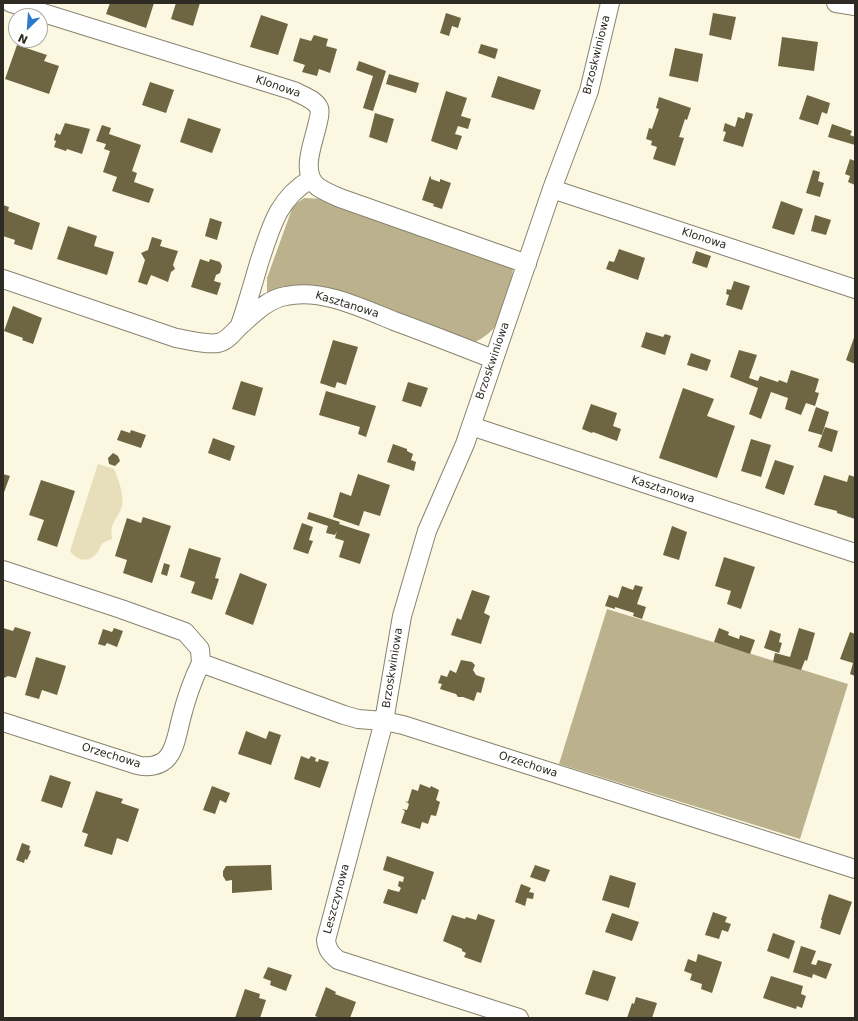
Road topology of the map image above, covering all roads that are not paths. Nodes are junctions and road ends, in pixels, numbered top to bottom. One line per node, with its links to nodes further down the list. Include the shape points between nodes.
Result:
1 (11, 3): 5 (street, Klonowa, via 294,91 312,100 319,108 319,117 309,163)
2 (610, 3): 6 (street, Brzoskwiniowa, via 589,91)
3 (836, 3): 4 (street)
4 (855, 6)
5 (311, 179): 7 (street, via 318,186 340,198); 10 (street, via 299,186 272,222)
6 (552, 189): 7 (street, Brzoskwiniowa); 9 (street, Klonowa)
7 (527, 264): 11 (street, Brzoskwiniowa)
8 (3, 279): 10 (street, Kasztanowa, via 176,338 218,343 227,340)
9 (855, 289)
10 (240, 325): 11 (street, Kasztanowa, via 272,300 298,294 317,295 356,306)
11 (493, 359): 12 (street, Brzoskwiniowa)
12 (471, 426): 13 (street, Kasztanowa); 16 (street, Brzoskwiniowa, via 427,531 402,616)
13 (855, 553)
14 (3, 570): 15 (street, via 185,632 200,649)
15 (201, 663): 16 (street, Orzechowa, via 344,715); 17 (street, Orzechowa, via 190,688 168,758 151,767 137,765)
16 (384, 721): 18 (street, Orzechowa); 19 (street, Leszczynowa, via 326,947 338,960)
17 (3, 722)
18 (855, 869)
19 (519, 1018)

